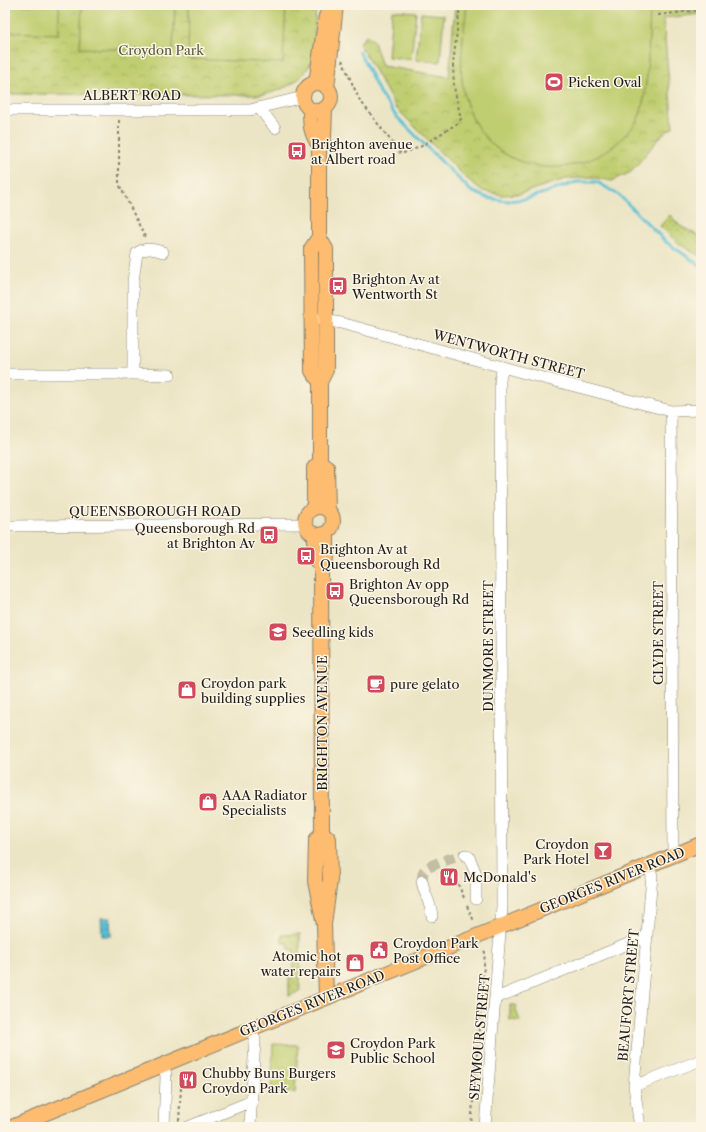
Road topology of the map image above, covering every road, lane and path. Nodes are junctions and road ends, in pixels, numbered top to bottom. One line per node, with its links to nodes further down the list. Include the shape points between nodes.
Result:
1 (327, 5): 7 (main road)
2 (336, 5): 7 (main road)
3 (460, 5): 6 (path, via 453,65 454,87 461,119 458,124 420,147 401,154 358,99)
4 (701, 10): 5 (path)
5 (658, 14)
6 (341, 57)
7 (321, 86): 8 (main road, via 305,89); 9 (main road, via 330,101)
8 (306, 103): 9 (main road, via 318,110); 11 (street, ALBERT ROAD); 14 (main road, via 312,136)
9 (325, 108): 14 (main road, via 324,137)
10 (119, 109): 11 (street, ALBERT ROAD); 12 (street, ALBERT ROAD); 16 (path, via 119,184)
11 (260, 109): 13 (street)
12 (5, 110)
13 (275, 128)
14 (319, 145): 15 (main road)
15 (319, 238): 18 (main road, via 311,249); 19 (main road, via 326,249)
16 (150, 249): 17 (street); 22 (street, via 137,253 134,265)
17 (163, 252)
18 (312, 318): 19 (street, WENTWORTH STREET); 24 (main road, via 312,370)
19 (326, 319): 20 (street, WENTWORTH STREET); 24 (main road, via 326,370)
20 (503, 367): 25 (street, WENTWORTH STREET); 39 (street, DUNMORE STREET, via 500,380 503,830)
21 (5, 374): 22 (street)
22 (133, 374): 23 (street)
23 (170, 375)
24 (320, 382): 27 (main road)
25 (671, 410): 26 (street, WENTWORTH STREET); 34 (street, CLYDE STREET)
26 (701, 410)
27 (320, 462): 28 (main road, via 314,468); 29 (main road, via 327,467)
28 (314, 508): 29 (main road); 31 (main road, via 306,516)
29 (328, 510): 31 (main road, BRIGHTON AVENUE, via 333,522)
30 (5, 526): 31 (street, QUEENSBOROUGH ROAD)
31 (315, 530): 42 (main road, BRIGHTON AVENUE, via 327,558 321,567 322,832 316,840 315,881 324,924)
32 (701, 844): 34 (main road, GEORGES RIVER ROAD)
33 (465, 855): 37 (street, via 469,857 476,874)
34 (673, 855): 35 (main road, GEORGES RIVER ROAD)
35 (649, 865): 39 (main road, GEORGES RIVER ROAD); 40 (street, BEAUFORT STREET, via 652,876)
36 (422, 881): 38 (street)
37 (476, 900)
38 (432, 916)
39 (500, 925): 42 (main road, GEORGES RIVER ROAD); 43 (street, SEYMOUR STREET)
40 (647, 936): 43 (street); 48 (street, BEAUFORT STREET)
41 (479, 947): 55 (path, via 485,952)
42 (326, 997): 44 (main road, GEORGES RIVER ROAD)
43 (496, 998): 56 (street, SEYMOUR STREET)
44 (251, 1028): 46 (main road, GEORGES RIVER ROAD); 49 (street, via 255,1040)
45 (701, 1060): 48 (street)
46 (164, 1064): 50 (main road, GEORGES RIVER ROAD); 51 (street)
47 (182, 1071): 52 (path)
48 (634, 1086): 57 (street, BEAUFORT STREET)
49 (252, 1101): 53 (street); 54 (street)
50 (12, 1127)
51 (164, 1127)
52 (179, 1127)
53 (188, 1127)
54 (250, 1127)
55 (471, 1127)
56 (485, 1127)
57 (640, 1127)

